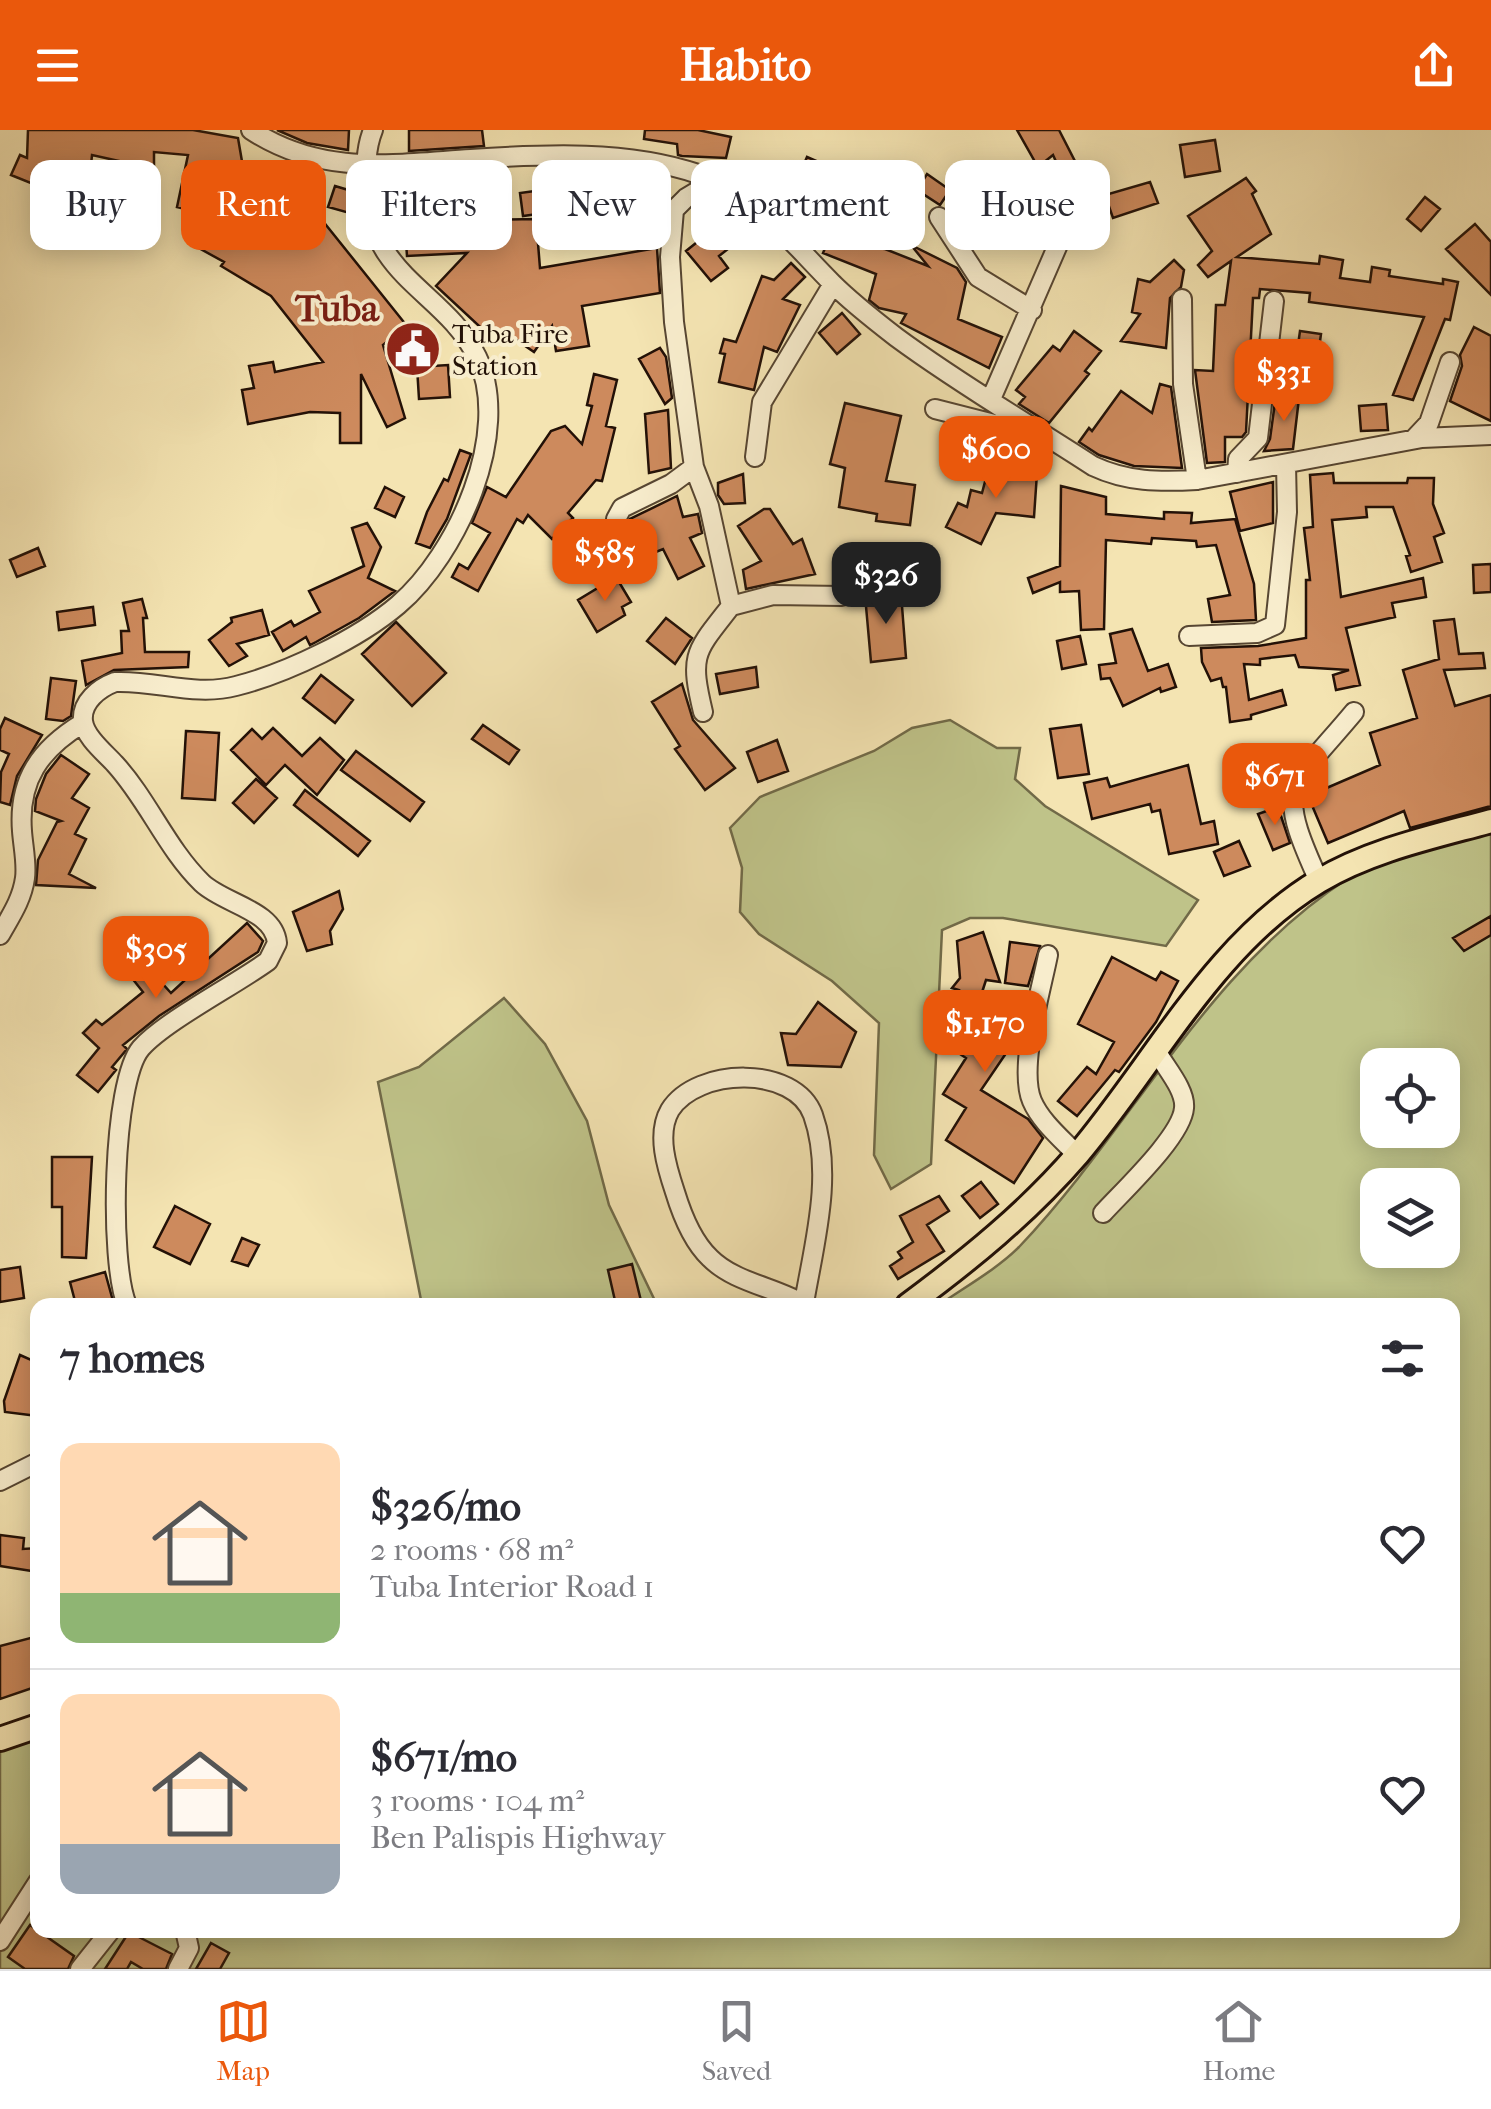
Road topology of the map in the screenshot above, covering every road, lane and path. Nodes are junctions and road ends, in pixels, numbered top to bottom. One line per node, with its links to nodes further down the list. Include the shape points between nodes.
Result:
1 (251, 130): 5 (street, via 292,152)
2 (373, 130): 3 (street)
3 (367, 160)
4 (463, 160): 6 (street, via 598,158)
5 (346, 161)
6 (691, 172)
7 (691, 198): 24 (street, via 674,210 669,232)
8 (939, 217): 15 (street, via 978,277)
9 (387, 250): 33 (street, via 464,338 484,376 485,451 432,570 369,626 286,669 205,690 115,682 93,695)
10 (801, 250): 12 (street)
11 (1057, 250): 15 (street)
12 (833, 284): 17 (street, via 898,338); 22 (street, via 762,402)
13 (1182, 300): 26 (street)
14 (1274, 301): 25 (street, via 1258,438 1238,460)
15 (1032, 310): 17 (street)
16 (1450, 362): 21 (street, via 1429,422)
17 (991, 400): 20 (street)
18 (934, 409): 20 (street)
19 (1491, 436): 21 (street)
20 (1052, 439): 26 (street, via 1114,476)
21 (1414, 439): 23 (street)
22 (755, 457)
23 (1286, 464): 25 (street); 30 (street, via 1275,625 1257,633)
24 (694, 467): 27 (street, via 622,508 616,520); 29 (street)
25 (1237, 474): 26 (street)
26 (1197, 480)
27 (620, 550)
28 (842, 596): 29 (street, via 773,595)
29 (731, 606): 31 (street, via 696,654)
30 (1189, 636)
31 (703, 712)
32 (1354, 712): 35 (street, via 1292,790 1292,816)
33 (83, 723): 36 (street, via 51,745 25,782 26,873); 41 (street, via 198,879 263,919 276,936 268,961 158,1034 129,1070 115,1222)
34 (1491, 821): 35 (main road, via 1388,851)
35 (1319, 882): 38 (main road, via 1255,932)
36 (0, 936)
37 (1048, 955): 39 (street, via 1031,1048 1030,1098)
38 (1156, 1052): 39 (main road); 40 (street, via 1184,1108 1176,1130)
39 (1077, 1155): 44 (main road, via 1008,1226)
40 (1103, 1213)
41 (126, 1298)
42 (790, 1298): 43 (street, via 721,1268 681,1212 664,1128 671,1110 707,1084 770,1081 788,1086 812,1110 822,1180)
43 (805, 1298)
44 (917, 1298)
45 (30, 1466): 46 (street)
46 (0, 1481)
47 (30, 1729): 48 (main road)
48 (0, 1738)
49 (30, 1894): 52 (street)
50 (104, 1938): 53 (street)
51 (187, 1938): 54 (street)
52 (0, 1941)
53 (80, 1969)
54 (178, 1969)

